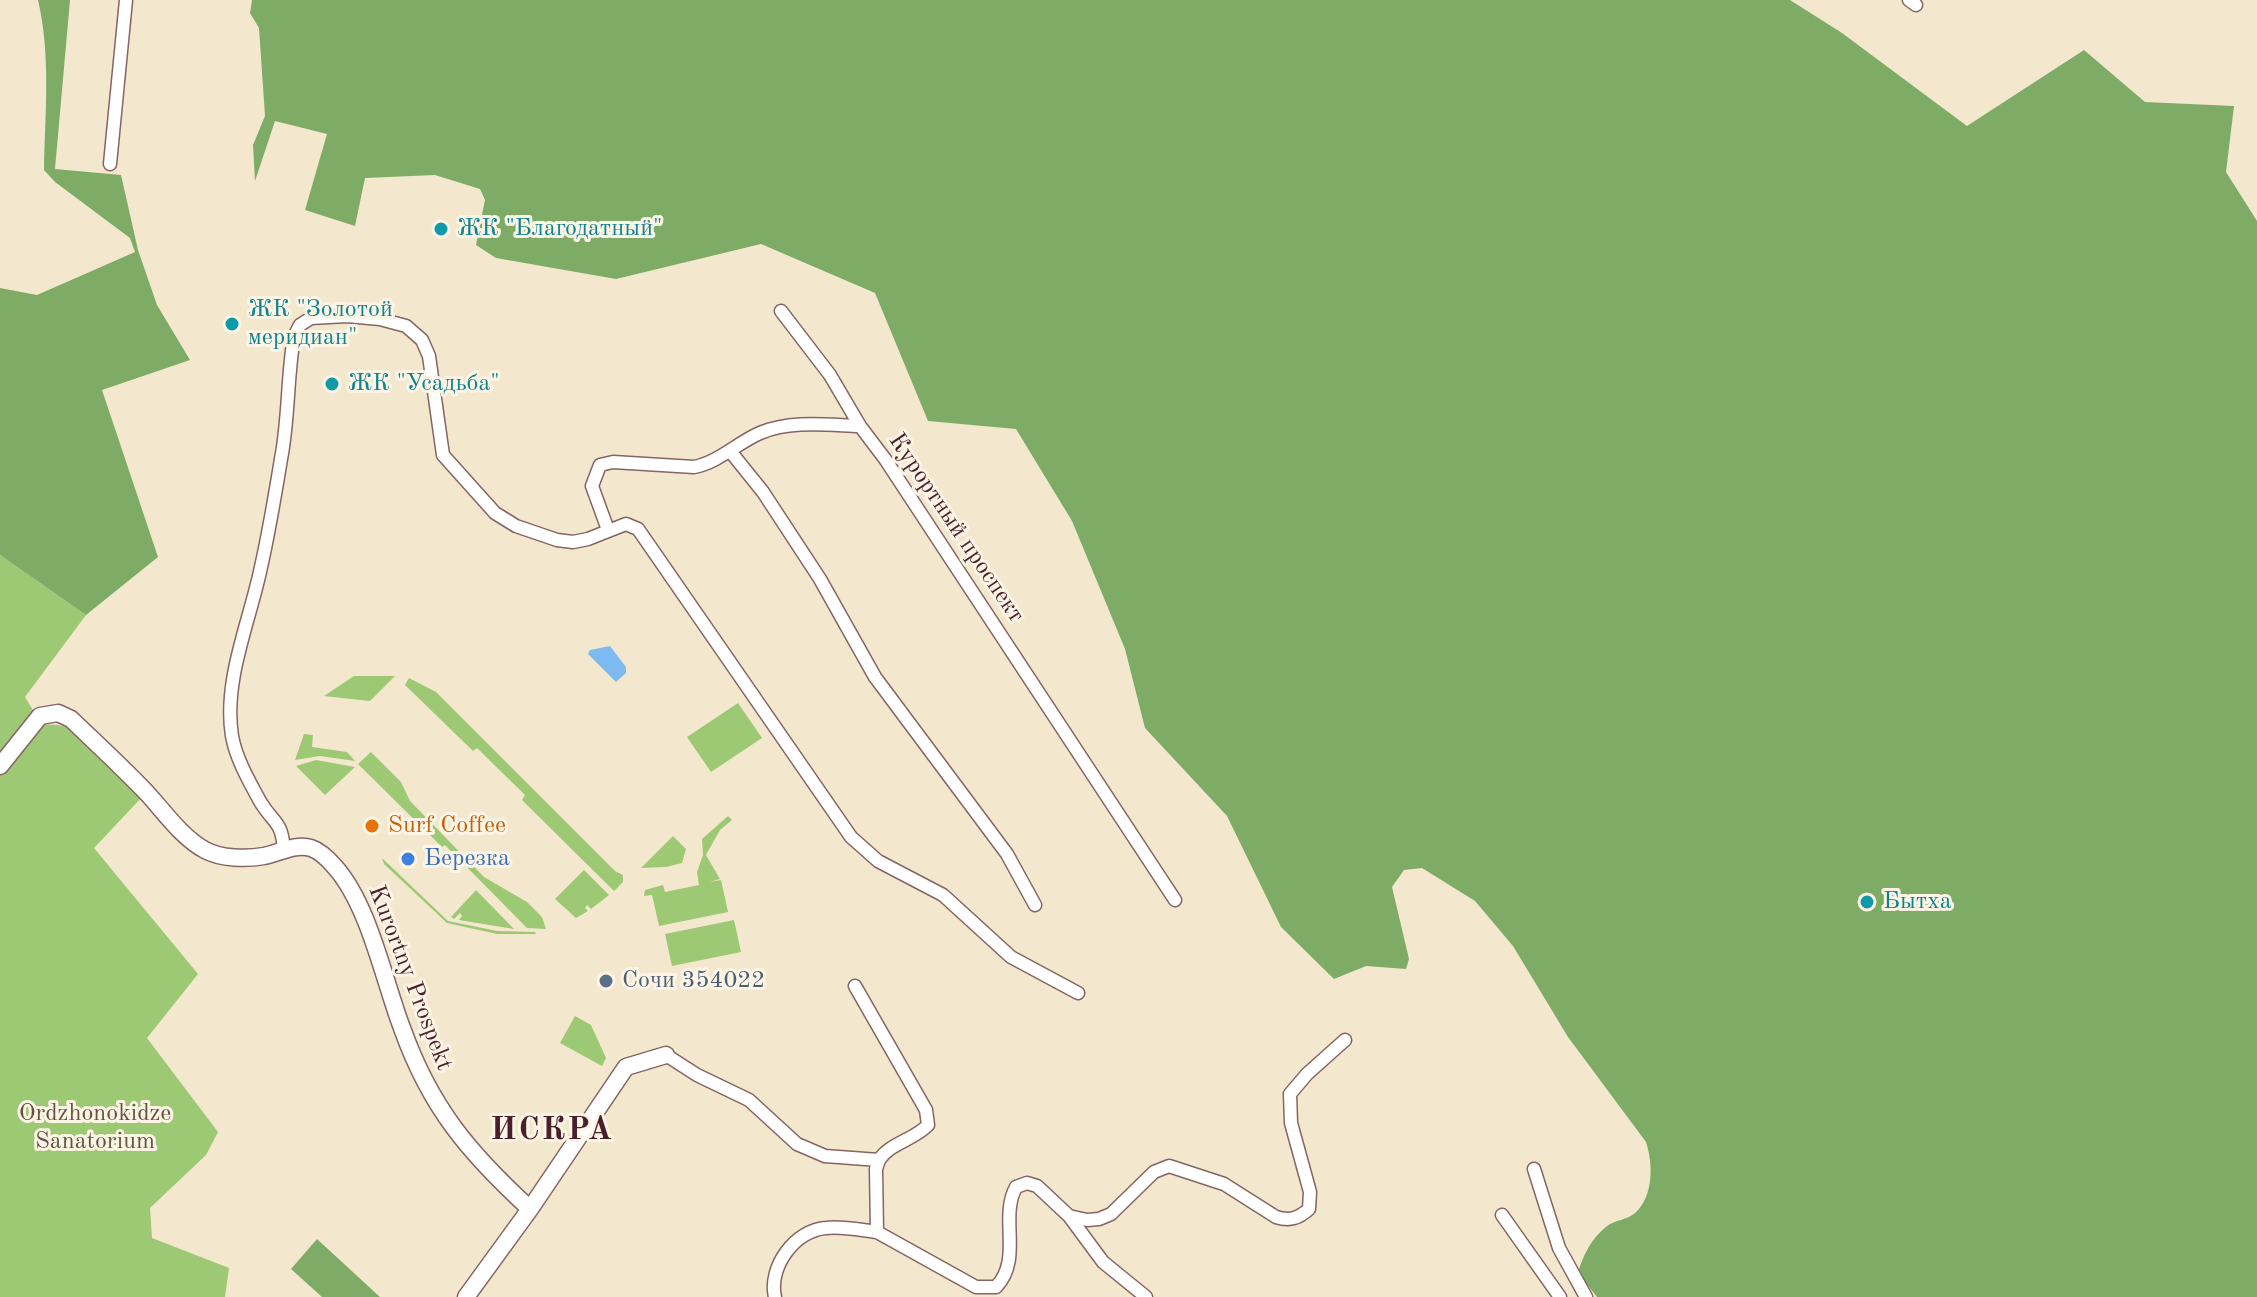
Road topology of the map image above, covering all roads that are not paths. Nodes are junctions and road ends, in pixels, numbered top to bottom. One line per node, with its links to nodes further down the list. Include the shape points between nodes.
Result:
1 (126, 0): 2 (street)
2 (110, 164)
3 (781, 311): 4 (street, via 830,375)
4 (860, 426): 5 (street, Курортный проспект, via 786,426); 9 (street, Курортный проспект)
5 (730, 451): 6 (street, Курортный проспект, via 694,467 600,465 592,486); 10 (street, via 820,579 875,677 1007,854)
6 (608, 530): 8 (street, via 588,539 557,540 495,513 443,455 429,356 422,340 406,326 347,316 311,318 300,325 291,350 287,425 261,569 230,705 232,737 244,771 277,820); 12 (street, via 626,524 643,535 851,837 887,867 943,895 1011,957)
7 (0, 766): 8 (street, Kurortny Prospekt, via 40,716 58,713 71,719 204,850 226,857)
8 (284, 851): 17 (street, Kurortny Prospekt, via 310,848 336,867 353,893 402,1031 434,1102 490,1173)
9 (1175, 900)
10 (1035, 905)
11 (855, 986): 15 (street, via 928,1119 924,1130)
12 (1078, 993)
13 (1345, 1040): 19 (street, via 1290,1094 1291,1123 1310,1192 1309,1209 1301,1217 1276,1217 1224,1184 1169,1166 1154,1172 1111,1214 1087,1220)
14 (666, 1055): 15 (street, via 749,1100 797,1144 825,1156); 17 (street, via 626,1067)
15 (879, 1160): 20 (street)
16 (1534, 1169): 25 (street, via 1559,1248)
17 (530, 1209): 21 (street)
18 (1502, 1215): 24 (street)
19 (1069, 1216): 20 (street, via 1037,1186 1016,1187 1010,1198 1007,1272 996,1287 976,1287); 23 (street, via 1103,1262)
20 (877, 1232): 22 (street, via 815,1229 779,1262)
21 (466, 1297)
22 (775, 1297)
23 (1146, 1297)
24 (1560, 1297)
25 (1586, 1297)

